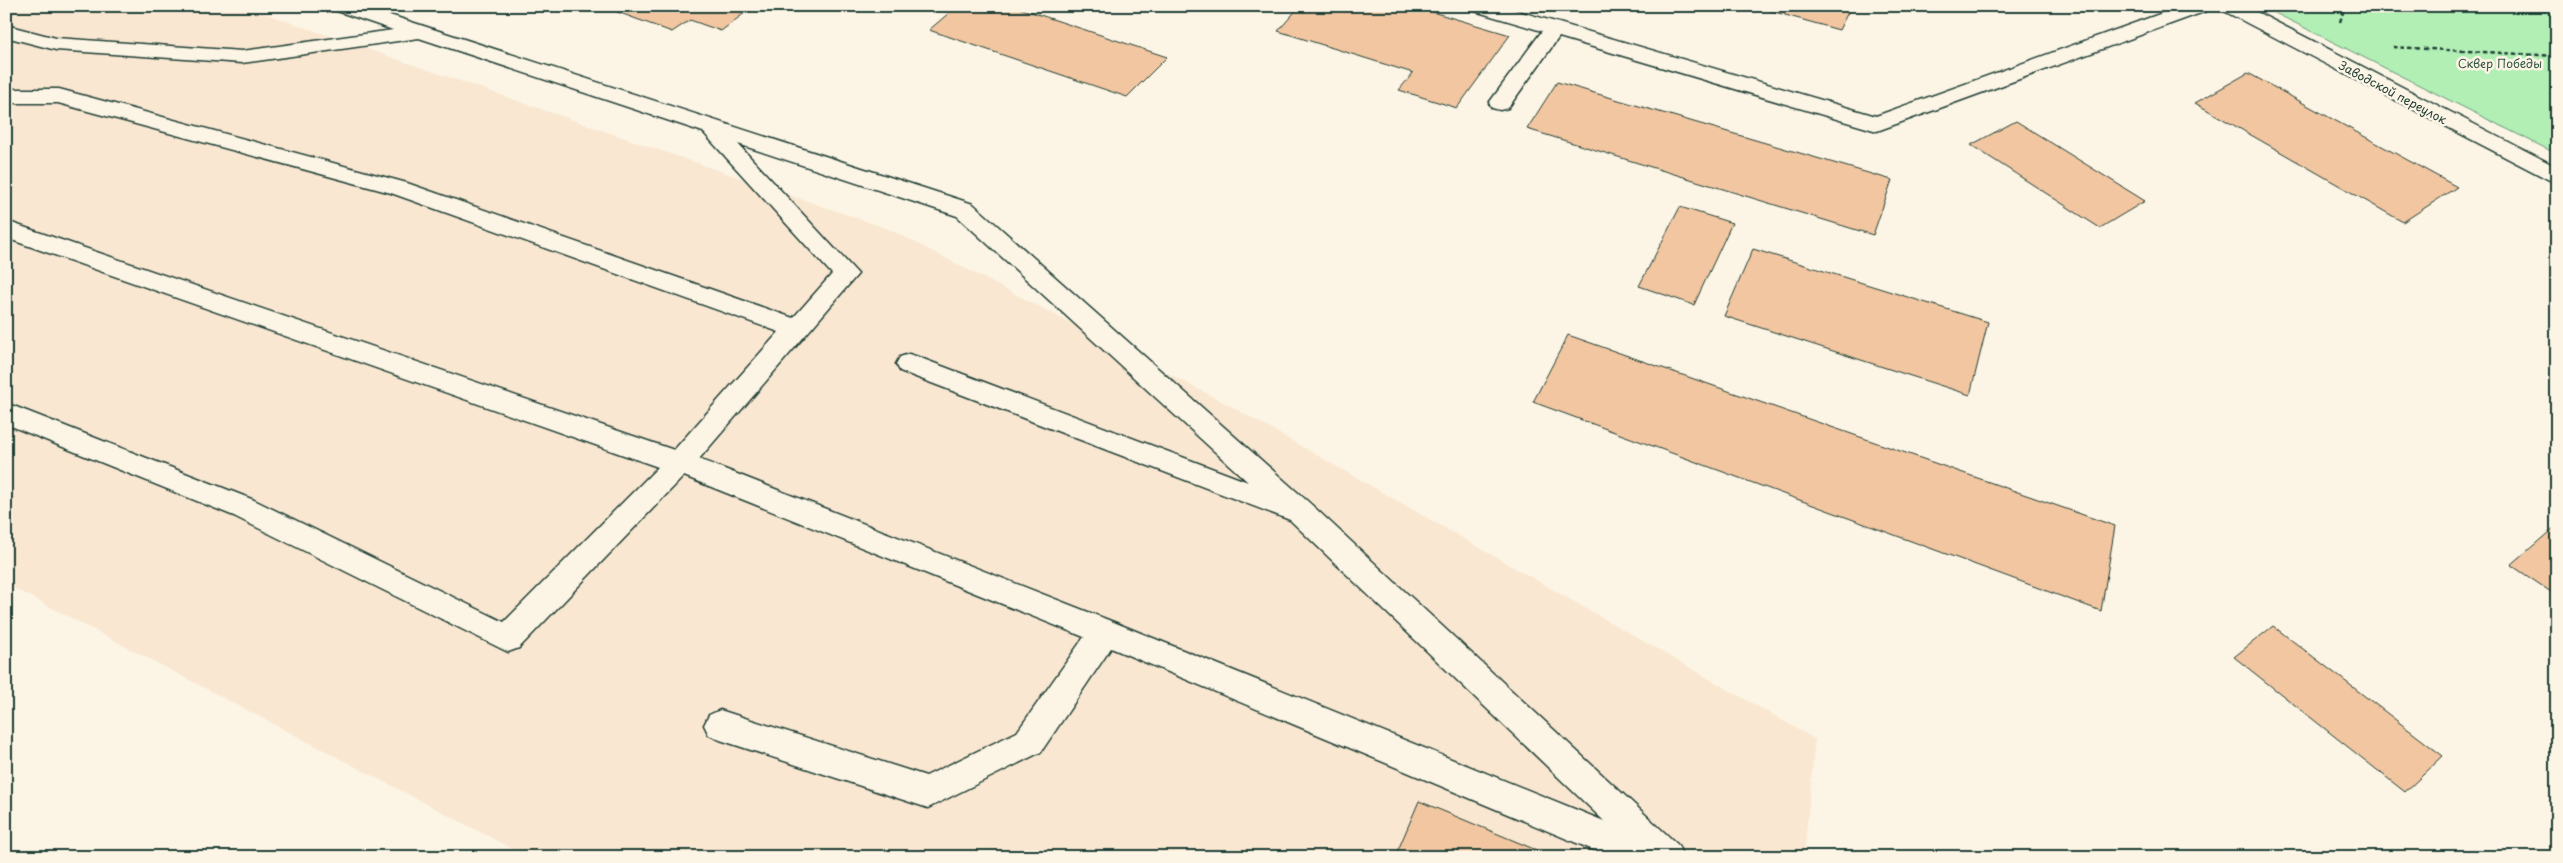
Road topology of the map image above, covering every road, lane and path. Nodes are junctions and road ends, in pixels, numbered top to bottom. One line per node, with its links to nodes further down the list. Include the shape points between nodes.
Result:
1 (341, 6): 11 (street)
2 (1478, 6): 9 (street)
3 (2202, 6): 9 (street, via 1877,124)
4 (2229, 6): 17 (street, Заводской переулок)
5 (2345, 6): 8 (path)
6 (2535, 6): 7 (path)
7 (2557, 18)
8 (2340, 25)
9 (1554, 29): 15 (street)
10 (6, 32): 11 (street, via 56,44 242,57)
11 (422, 32): 16 (street)
12 (2392, 47): 13 (path)
13 (2557, 56)
14 (6, 96): 19 (street, via 59,96 399,188)
15 (1500, 103)
16 (711, 127): 19 (street, via 846,274); 23 (street, via 965,210)
17 (2557, 177)
18 (6, 229): 22 (street)
19 (797, 330): 22 (street)
20 (910, 364): 23 (street)
21 (6, 413): 22 (street, via 244,508 508,639)
22 (679, 463): 24 (street)
23 (1304, 515): 27 (street)
24 (1106, 632): 25 (street, via 1028,742 928,792); 26 (street)
25 (720, 725)
26 (1651, 857)
27 (1666, 857)

